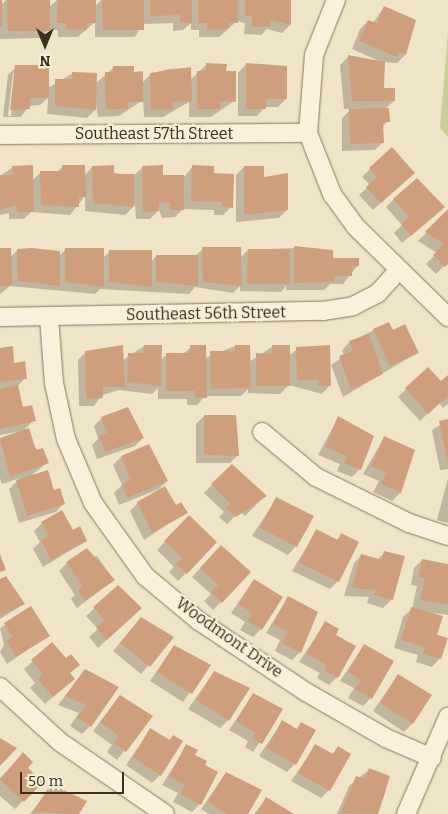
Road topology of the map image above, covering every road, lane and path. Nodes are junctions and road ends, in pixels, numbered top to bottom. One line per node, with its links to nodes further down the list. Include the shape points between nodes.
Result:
1 (336, 0): 2 (street, via 314,55)
2 (308, 133): 3 (street, Southeast 57th Street); 4 (street, via 332,194 356,228)
3 (0, 135)
4 (398, 271): 6 (street, Southeast 56th Street, via 378,293 353,306 324,311); 7 (street)
5 (0, 317): 6 (street, Southeast 56th Street)
6 (49, 317): 12 (street, Woodmont Drive, via 54,383 66,439 93,503 145,576 199,621 306,692 386,738)
7 (448, 317)
8 (262, 432): 9 (street, via 316,477 409,523)
9 (448, 536)
10 (0, 687): 13 (street, via 60,742)
11 (448, 716): 12 (street)
12 (432, 758): 14 (street)
13 (165, 814)
14 (406, 814)

